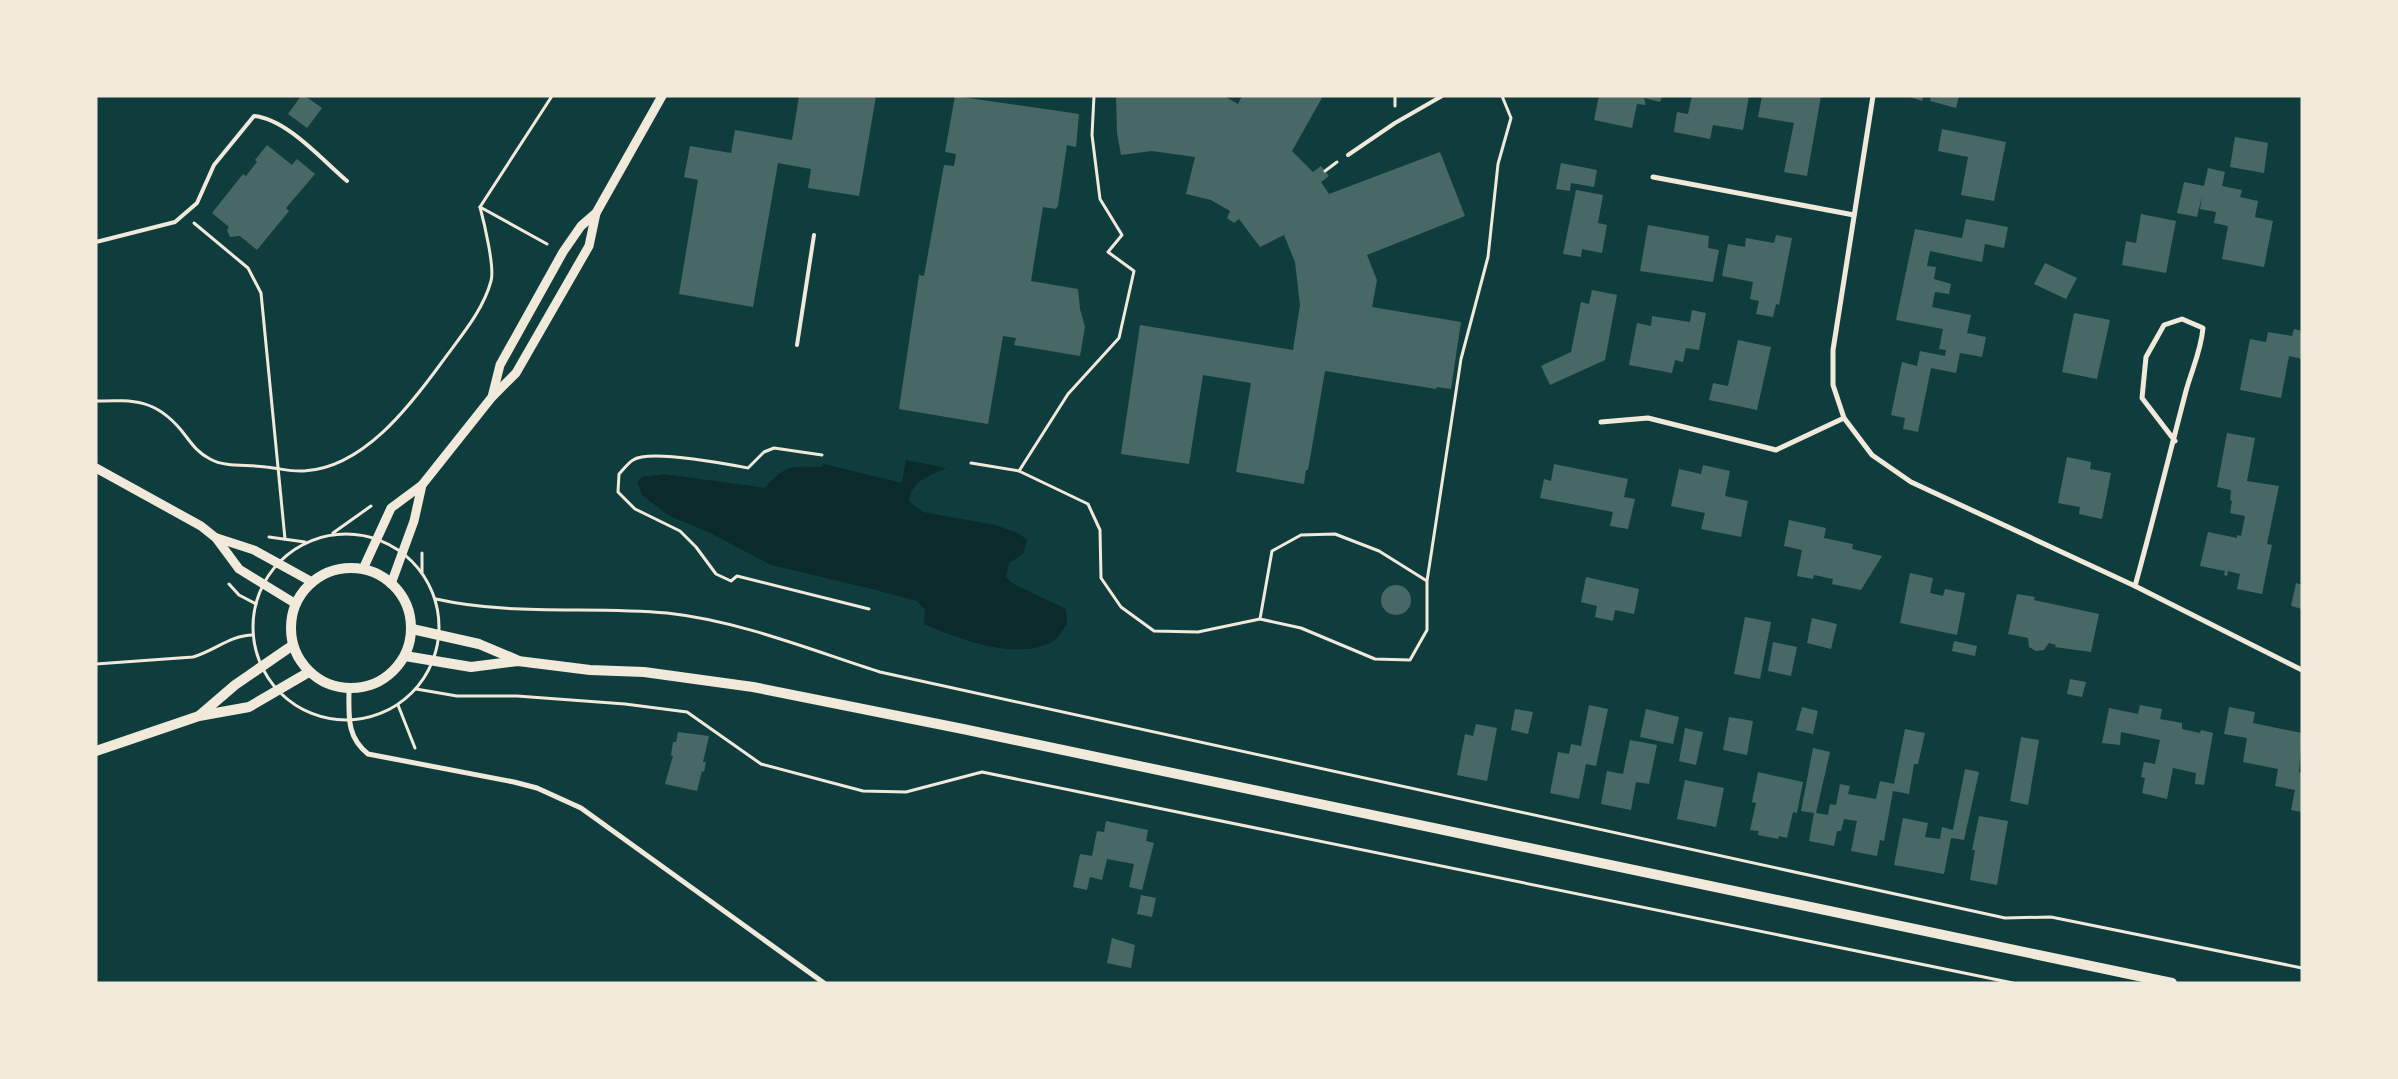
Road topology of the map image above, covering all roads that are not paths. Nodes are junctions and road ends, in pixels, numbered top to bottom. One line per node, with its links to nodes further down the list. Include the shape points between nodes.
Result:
1 (662, 96): 7 (street)
2 (1442, 96): 4 (lane)
3 (1873, 96): 8 (street)
4 (1348, 155)
5 (1653, 177): 8 (street)
6 (347, 181): 10 (lane, via 282,125 267,117 254,116 214,164 197,203 176,222)
7 (596, 212): 12 (street, via 581,226 563,252 500,365); 12 (street, via 589,246 516,373)
8 (1854, 215): 13 (street, via 1832,350 1833,385)
9 (814, 234): 11 (lane)
10 (96, 242)
11 (797, 345)
12 (492, 397): 17 (street)
13 (1844, 418): 14 (street, via 1776,450 1648,418); 22 (street, via 1872,454 1911,482)
14 (1601, 422)
15 (2174, 442): 15 (street, via 2142,398 2146,357 2164,326 2182,319 2203,328 2201,348 2186,390); 22 (street)
16 (96, 468): 18 (street, via 170,507)
17 (422, 485): 19 (street, via 391,508); 21 (street, via 414,521)
18 (216, 538): 20 (street, via 254,550); 23 (street, via 239,569)
19 (363, 569): 20 (main road, via 336,570); 21 (main road, via 378,574)
20 (312, 582): 23 (main road)
21 (391, 584): 24 (main road, via 402,596)
22 (2135, 586): 28 (street)
23 (296, 604): 25 (main road, via 290,631)
24 (412, 628): 26 (main road); 27 (main road, via 479,644)
25 (293, 645): 29 (main road); 31 (main road, via 235,685)
26 (405, 656): 27 (main road, via 471,667); 30 (main road, via 382,681)
27 (518, 661): 34 (main road, via 702,678 787,693)
28 (2302, 670)
29 (310, 672): 30 (main road, via 334,687); 31 (main road, via 249,707)
30 (349, 689): 33 (street, via 350,721 358,746 368,754 537,788 581,808)
31 (199, 716): 32 (main road)
32 (96, 751)
33 (824, 983)
34 (2172, 983)

